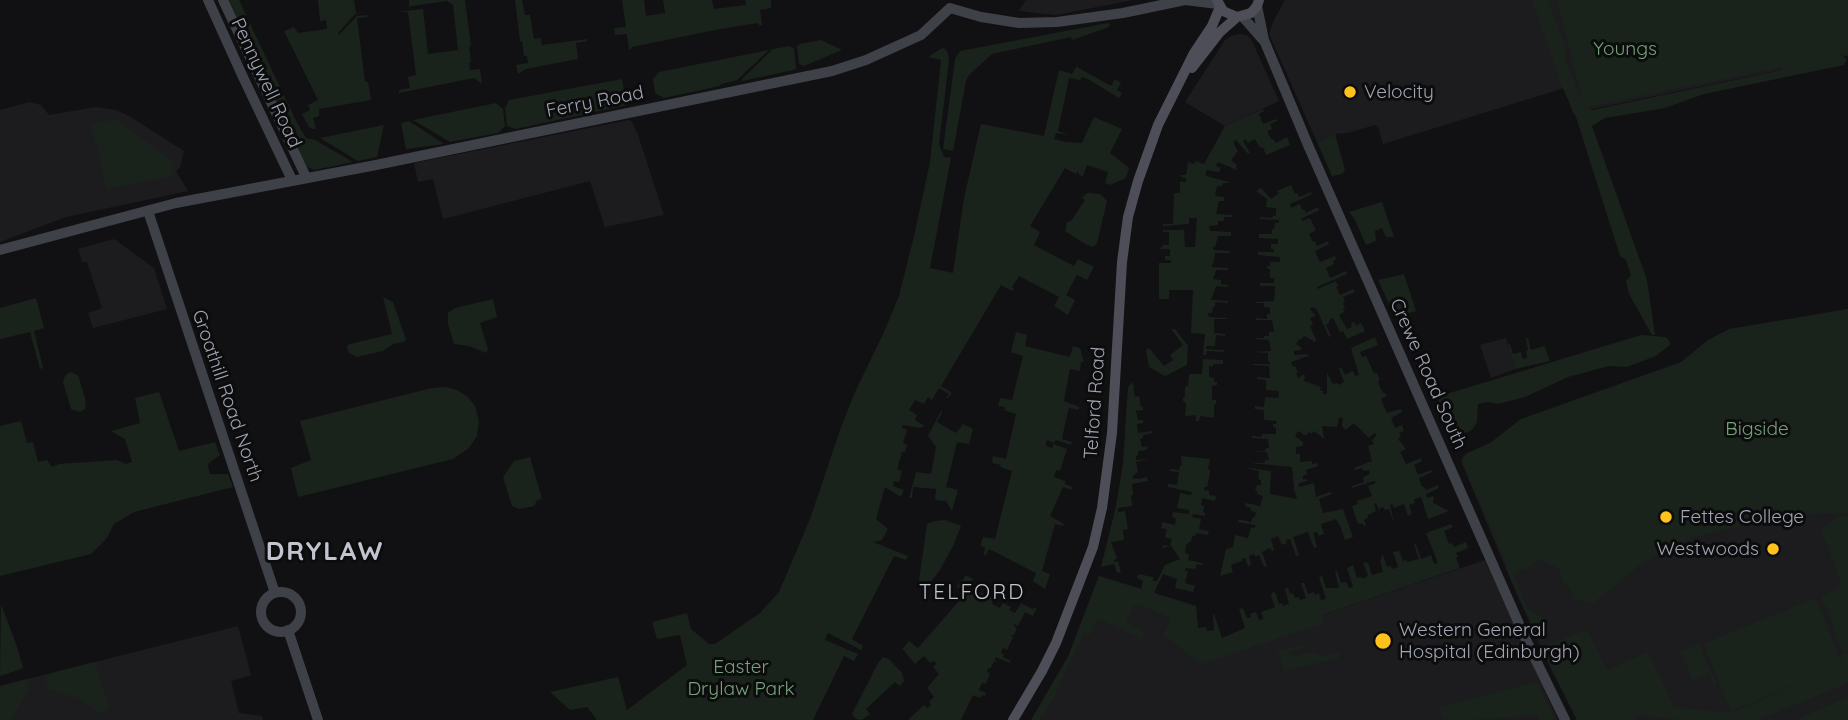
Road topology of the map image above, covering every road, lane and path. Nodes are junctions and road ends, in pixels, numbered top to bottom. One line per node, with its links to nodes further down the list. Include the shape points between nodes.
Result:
1 (208, 0): 11 (street, Pennywell Road)
2 (223, 0): 10 (street, Pennywell Road)
3 (1185, 0): 5 (street, Ferry Road, via 1123,13 1019,23 981,17); 6 (street, Ferry Road)
4 (1259, 2): 7 (main road, Telford Road, via 1251,13); 8 (street, Crewe Road South)
5 (953, 4): 10 (street, Ferry Road, via 921,35 832,71)
6 (1218, 4): 7 (main road, via 1227,14); 9 (main road, Telford Road, via 1212,26)
7 (1240, 17): 8 (street, Crewe Road South); 9 (main road, Telford Road, via 1220,32)
8 (1264, 40): 18 (street, Crewe Road South)
9 (1182, 81): 17 (main road, Telford Road, via 1158,125 1128,217 1110,458 1093,547 1056,643)
10 (306, 177): 11 (street, Ferry Road)
11 (292, 180): 12 (street, Ferry Road)
12 (148, 211): 13 (street, Ferry Road); 14 (street, Groathill Road North)
13 (0, 250)
14 (275, 593): 15 (street, via 289,593 299,602 298,623); 15 (street, via 265,600 261,616 270,628)
15 (288, 630): 16 (street)
16 (318, 720)
17 (1013, 720)
18 (1565, 720)

